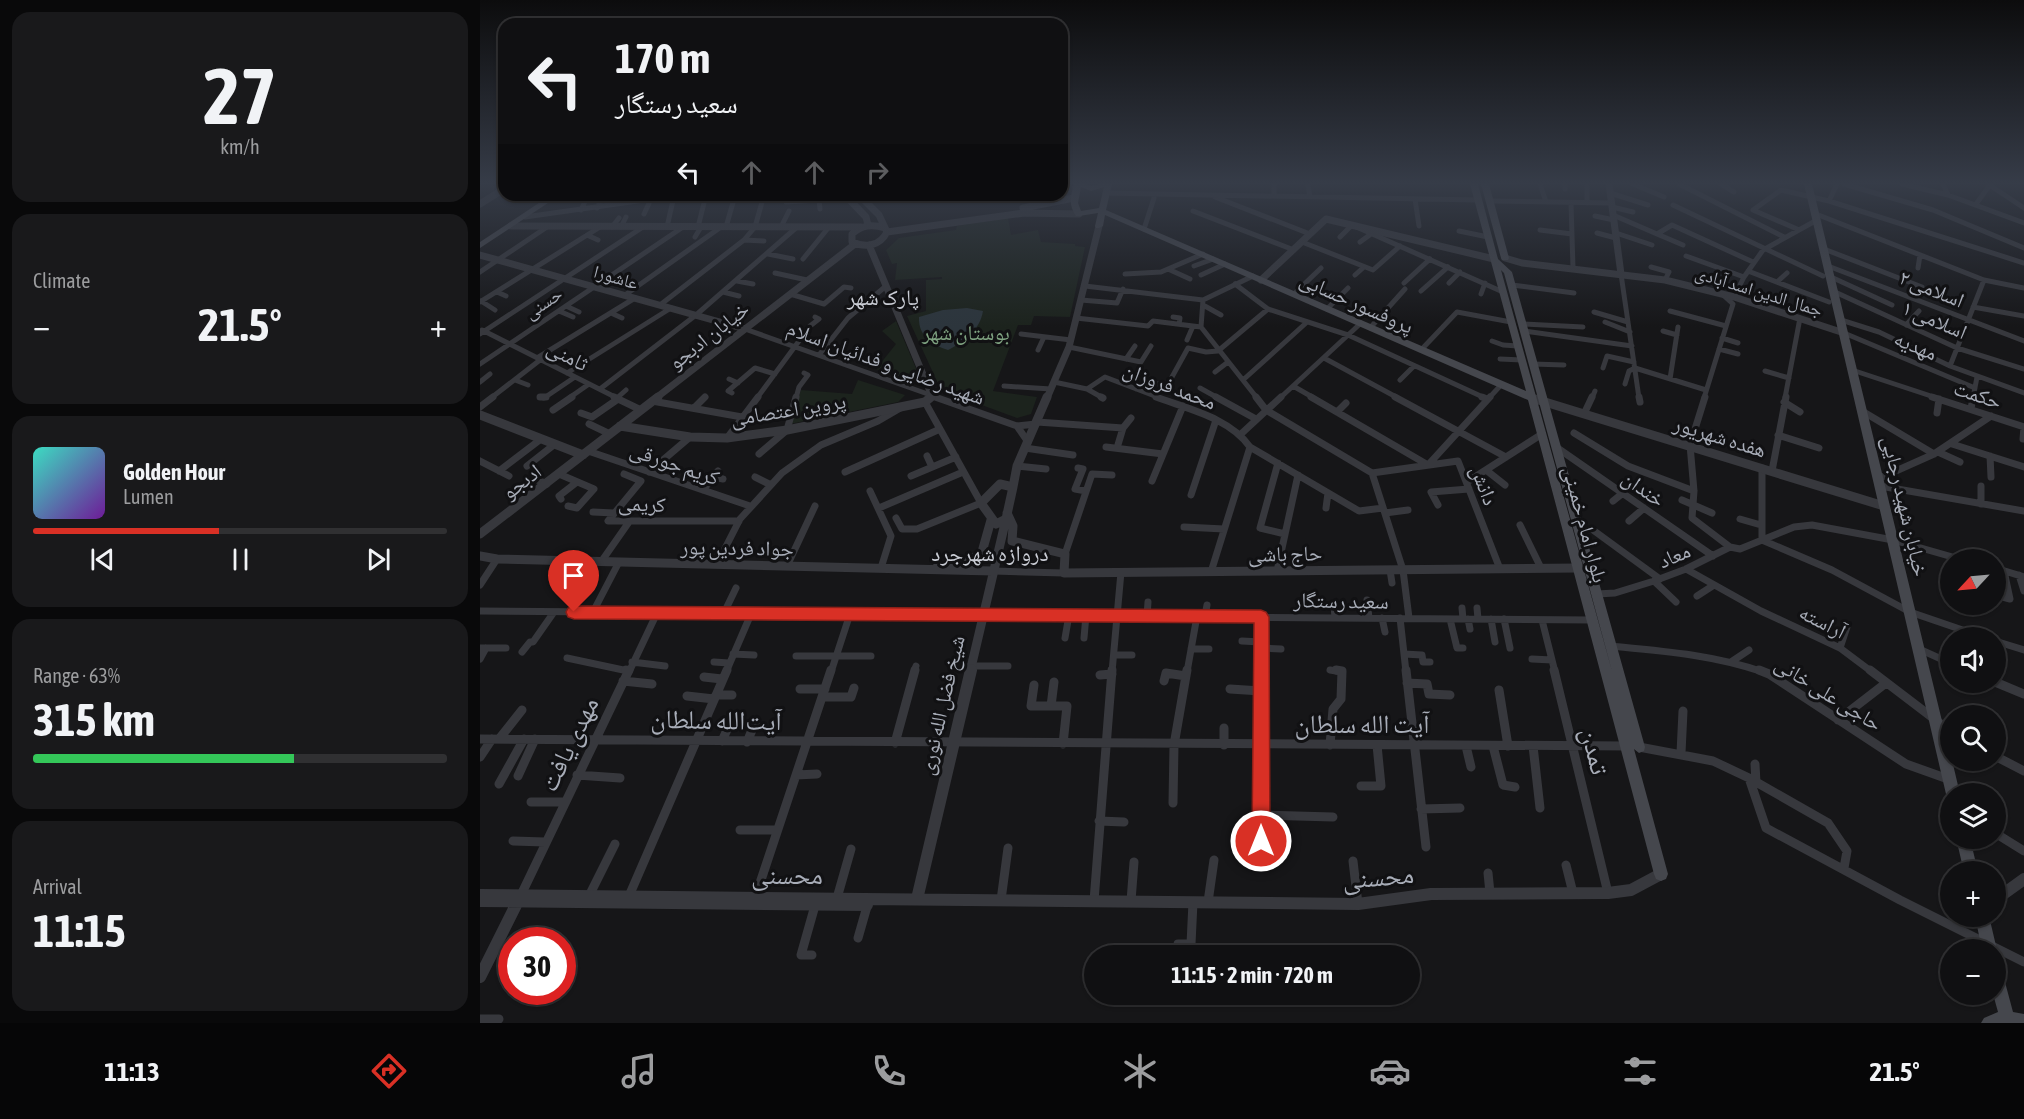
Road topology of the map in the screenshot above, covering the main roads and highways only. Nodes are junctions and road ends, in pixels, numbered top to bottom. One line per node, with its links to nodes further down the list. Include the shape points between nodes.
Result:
1 (502, 232): 6 (main road)
2 (1150, 232): 10 (main road, پروفسور حسابی)
3 (1487, 232): 7 (main road, بلوار امام خمینی)
4 (1493, 232): 7 (main road, بلوار امام خمینی)
5 (1820, 232): 12 (main road, خیابان شهید رجایی, via 1827,277 1841,320)
6 (480, 246)
7 (1500, 258): 8 (main road, بلوار امام خمینی); 8 (main road, بلوار امام خمینی, via 1508,272)
8 (1508, 289): 9 (main road, بلوار امام خمینی)
9 (1519, 325): 10 (main road, بلوار امام خمینی, via 1518,346); 11 (main road, بلوار امام خمینی)
10 (1532, 398): 13 (main road, بلوار امام خمینی)
11 (1639, 747)
12 (1950, 783)
13 (1662, 873)
14 (2004, 1005): 15 (main road)
15 (2007, 1018): 16 (main road); 17 (main road)
16 (2024, 1022)
17 (1989, 1023)

